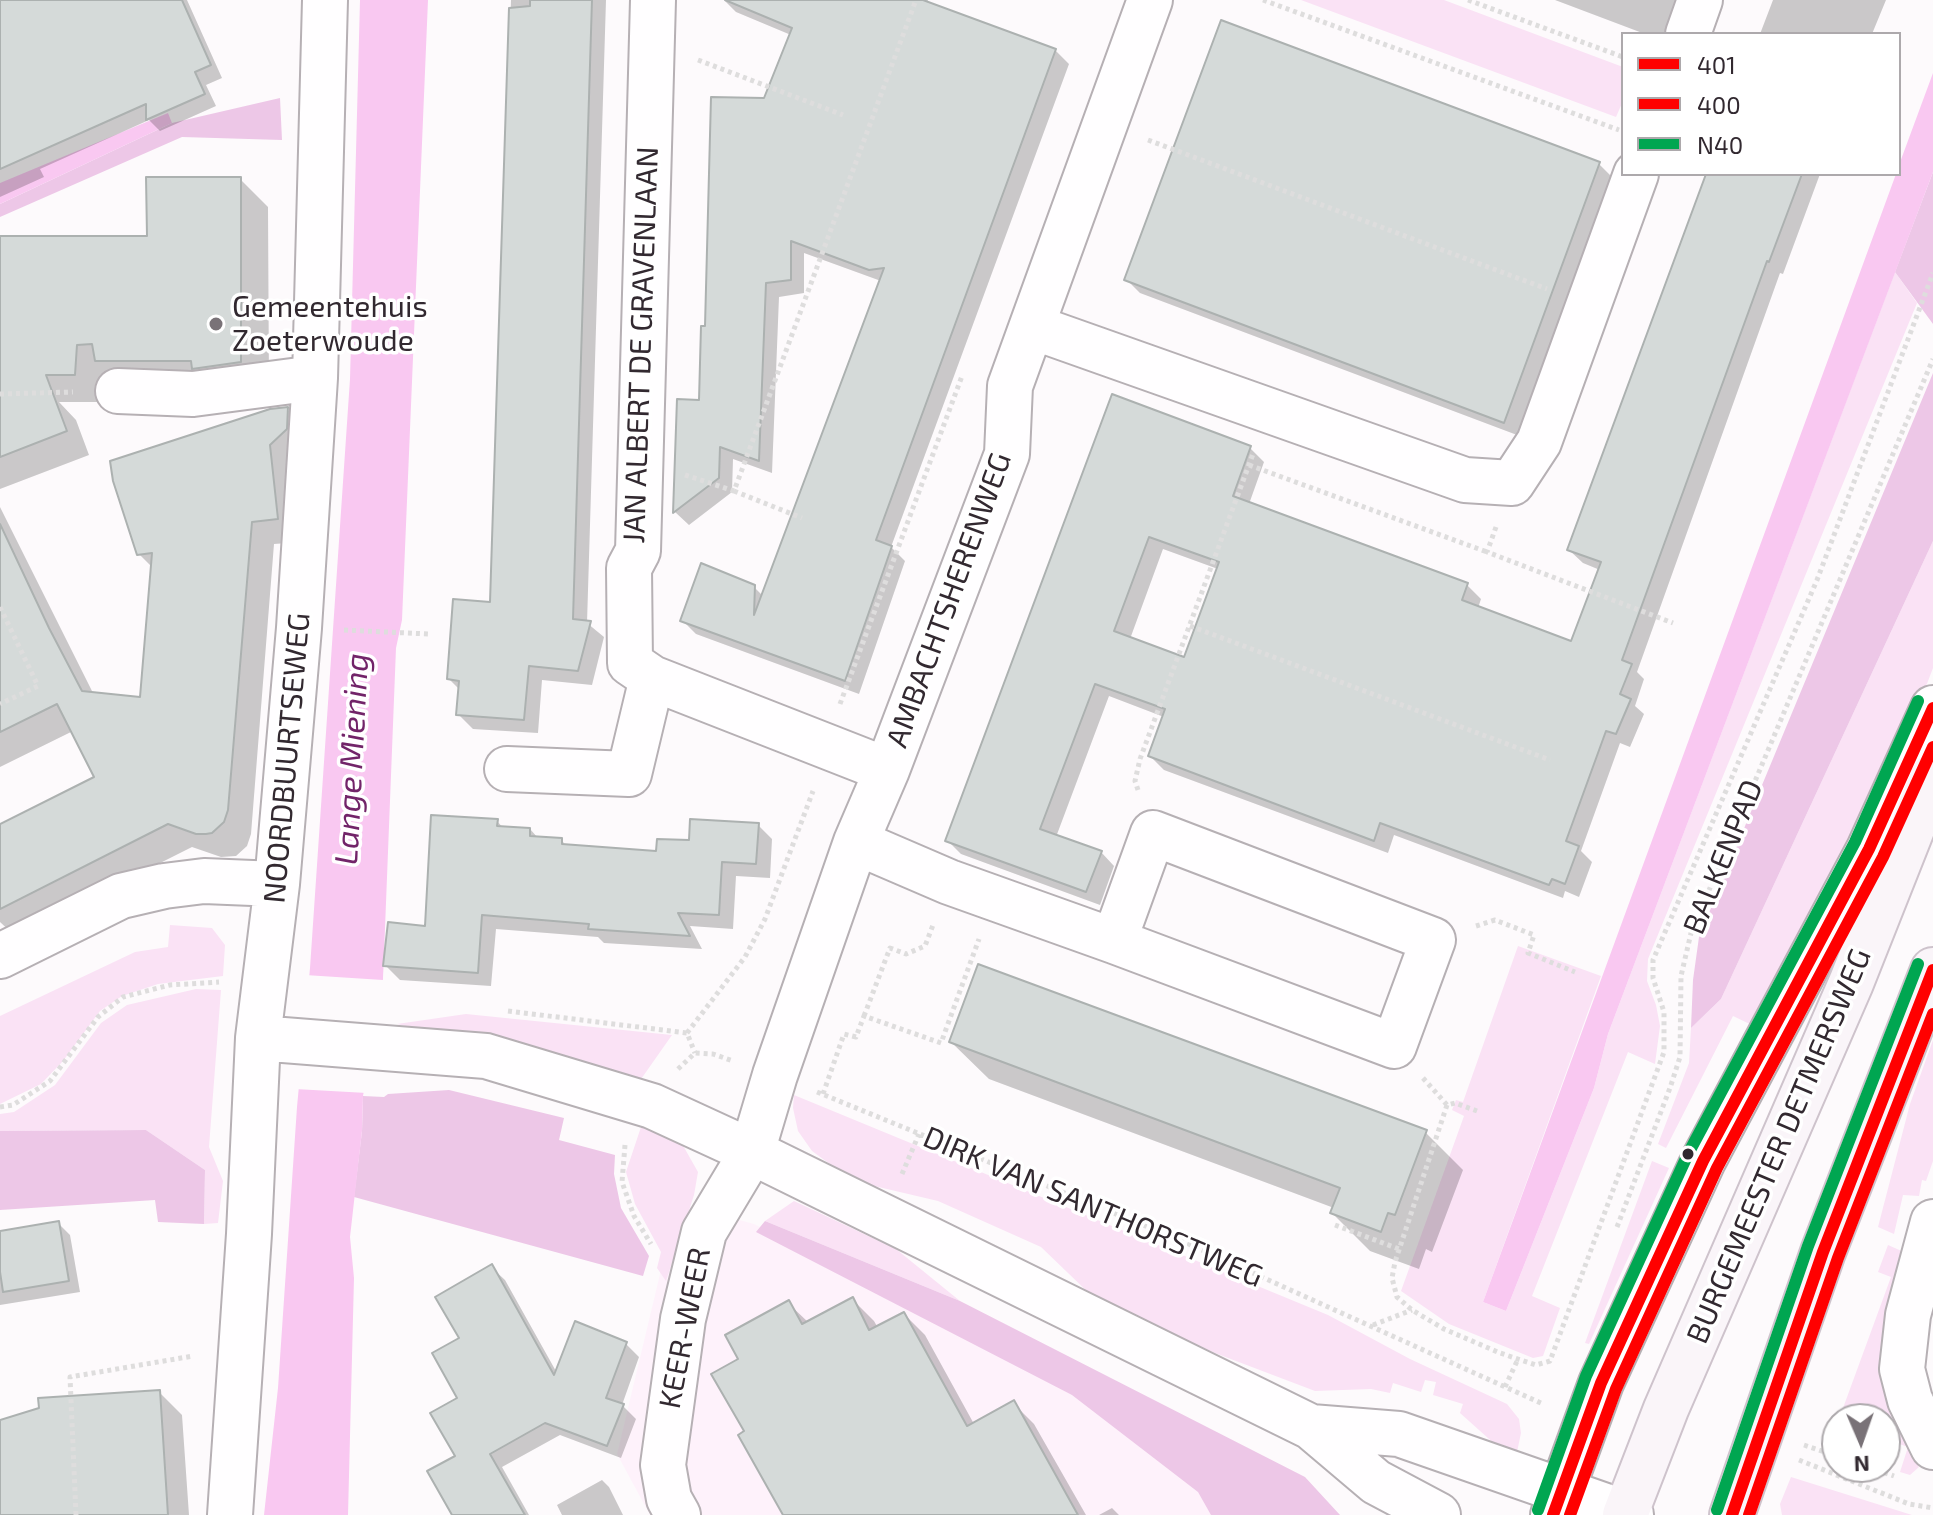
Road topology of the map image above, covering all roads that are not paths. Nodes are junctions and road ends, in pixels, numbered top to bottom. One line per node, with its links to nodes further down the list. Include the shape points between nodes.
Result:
1 (325, 0): 8 (street, NOORDBUURTSEWEG)
2 (1700, 0): 5 (street)
3 (1144, 2): 7 (street, AMBACHTSHERENWEG)
4 (652, 21): 10 (street, JAN ALBERT DE GRAVENLAAN, via 638,551 629,568 630,663)
5 (1689, 32)
6 (1635, 176): 7 (street, via 1539,442 1512,483 1465,480)
7 (1033, 327): 13 (street, AMBACHTSHERENWEG, via 1010,386 1007,454)
8 (315, 378): 9 (street, via 193,394); 16 (street, NOORDBUURTSEWEG)
9 (118, 391)
10 (652, 678): 12 (street, via 629,774); 13 (street)
11 (1933, 708): 25 (street, BURGEMEESTER DETMERSWEG, via 1869,849 1703,1161 1601,1383)
12 (507, 769)
13 (887, 770): 15 (street, AMBACHTSHERENWEG)
14 (1933, 776): 26 (main road, BURGEMEESTER DETMERSWEG)
15 (856, 842): 17 (street, via 949,882); 21 (street, AMBACHTSHERENWEG)
16 (277, 884): 18 (street, via 204,881 121,896); 20 (street, NOORDBUURTSEWEG, via 264,986)
17 (1114, 941): 17 (street, via 1394,1046 1433,940 1153,833)
18 (0, 956)
19 (1933, 970): 30 (main road, via 1823,1252)
20 (270, 1038): 21 (street, via 486,1056 647,1105); 27 (street, NOORDBUURTSEWEG)
21 (752, 1152): 23 (street); 28 (street, KEER-WEER, via 704,1232 686,1301 663,1465 669,1499)
22 (1933, 1222): 24 (street, via 1908,1315 1902,1369 1910,1400)
23 (1311, 1427): 25 (street, via 1399,1434); 29 (street, via 1376,1482)
24 (1933, 1447)
25 (1557, 1502): 26 (street)
26 (1627, 1514)
27 (230, 1515)
28 (678, 1515)
29 (1438, 1515)
30 (1732, 1515)

